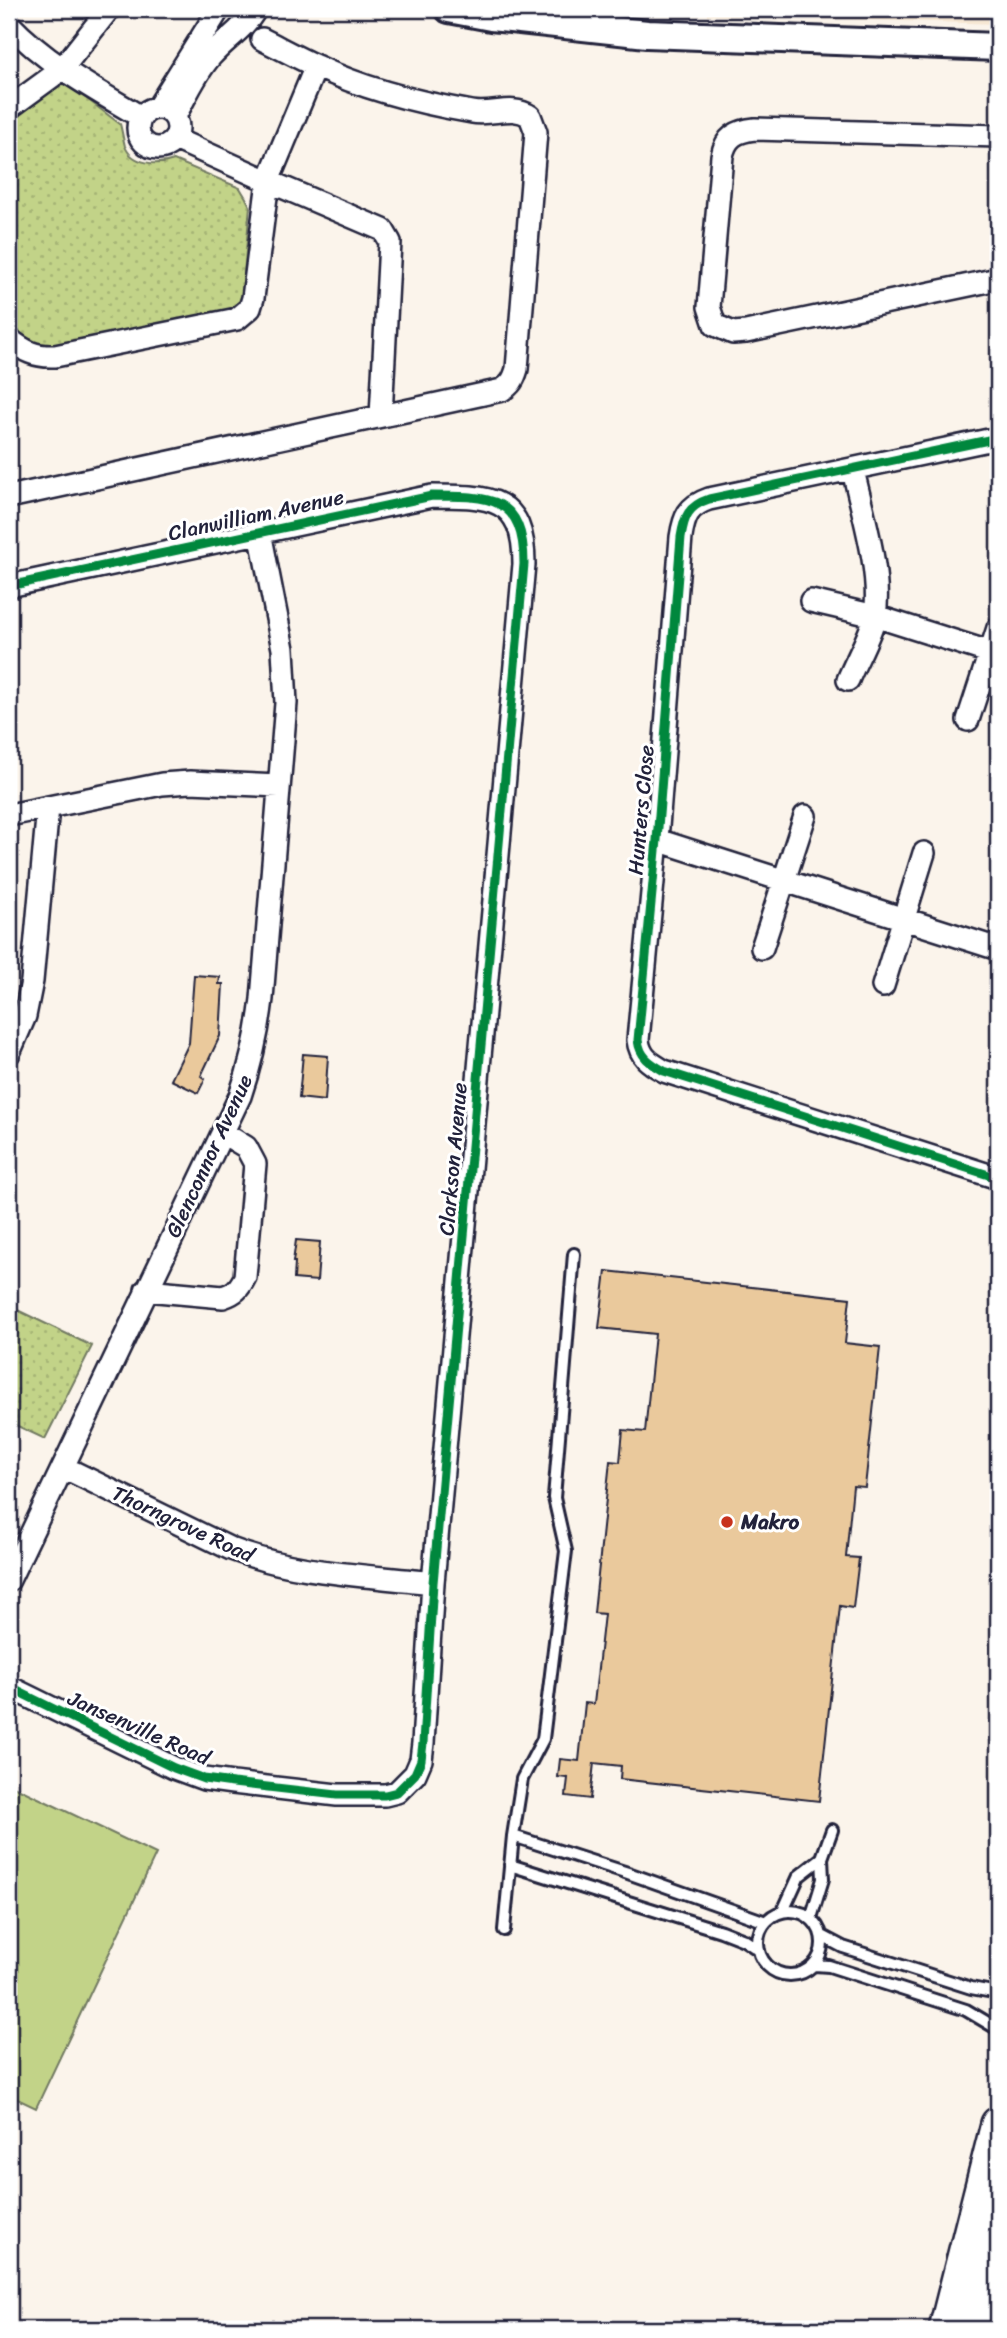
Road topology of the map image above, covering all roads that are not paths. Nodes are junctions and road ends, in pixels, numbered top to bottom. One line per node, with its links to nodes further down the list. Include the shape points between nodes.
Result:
1 (109, 9): 10 (street)
2 (256, 9): 6 (street)
3 (449, 9): 8 (street, via 647,34)
4 (217, 10): 6 (street); 12 (street)
5 (9, 24): 10 (street)
6 (243, 28): 12 (street, via 218,48)
7 (262, 39): 9 (street)
8 (998, 47)
9 (316, 66): 15 (street); 18 (street, via 363,84 475,113 523,111 536,132 514,379 502,390)
10 (61, 70): 11 (street); 12 (street)
11 (9, 108)
12 (158, 113): 14 (street, via 178,130); 14 (street, via 138,130 139,136 149,146 162,148)
13 (998, 135): 16 (street, via 755,129 736,133 724,144 722,156 709,307 715,325 733,333 746,332)
14 (175, 139): 15 (street)
15 (268, 181): 17 (street, via 253,298 250,308 237,319 55,356 40,357); 18 (street, via 376,225 390,242)
16 (998, 279)
17 (9, 339)
18 (381, 416): 21 (street)
19 (998, 438): 20 (street, Hunters Close)
20 (853, 470): 26 (street, via 876,583); 35 (street, Hunters Close, via 709,499 689,510 684,519)
21 (9, 497)
22 (510, 511): 23 (street, Clanwilliam Avenue, via 479,499 432,496); 49 (street, Clarkson Avenue, via 519,523 524,564)
23 (260, 532): 24 (street, Clanwilliam Avenue); 31 (street, Glenconnor Avenue, via 284,649 286,704)
24 (9, 586)
25 (811, 601): 26 (street)
26 (875, 615): 28 (street); 29 (street)
27 (998, 628): 28 (street)
28 (994, 653): 30 (street)
29 (848, 680)
30 (968, 720)
31 (279, 786): 32 (street, via 180,783); 43 (street, Glenconnor Avenue, via 258,1034 251,1065)
32 (48, 807): 33 (street); 42 (street, via 32,981 25,1016)
33 (9, 815)
34 (805, 816): 37 (street)
35 (657, 840): 37 (street); 44 (street, Hunters Close, via 638,1040 645,1058 664,1071)
36 (924, 853): 38 (street)
37 (783, 880): 38 (street); 39 (street)
38 (905, 918): 40 (street); 41 (street)
39 (762, 948)
40 (998, 949)
41 (883, 986)
42 (9, 1053)
43 (223, 1133): 46 (street, Glenconnor Avenue); 46 (street, via 246,1147 255,1164 245,1277 234,1293 223,1297)
44 (998, 1178)
45 (575, 1254): 53 (lane, via 554,1498 566,1551 543,1739 522,1779)
46 (146, 1290): 47 (street, Glenconnor Avenue)
47 (63, 1467): 48 (street, Glenconnor Avenue); 49 (street, Thorngrove Road, via 253,1558)
48 (9, 1580)
49 (433, 1583): 51 (street, Clarkson Avenue, via 421,1760 406,1786)
50 (9, 1687): 51 (street, Jansenville Road, via 204,1779)
51 (385, 1795)
52 (832, 1830): 54 (lane)
53 (513, 1836): 55 (lane); 58 (lane)
54 (822, 1858): 56 (lane, via 799,1876); 57 (lane, via 823,1879)
55 (510, 1865): 59 (lane); 61 (lane, via 721,1931)
56 (783, 1911): 57 (lane); 58 (lane)
57 (811, 1918): 60 (lane)
58 (766, 1922): 61 (lane)
59 (504, 1930)
60 (822, 1936): 62 (lane); 63 (lane, via 843,1947)
61 (759, 1950): 62 (lane, via 768,1967 786,1976)
62 (815, 1965): 64 (lane, via 967,2010)
63 (998, 1993)
64 (998, 2029)
65 (998, 2124): 67 (main road)
66 (998, 2251): 68 (main road)
67 (946, 2329)
68 (978, 2329)

